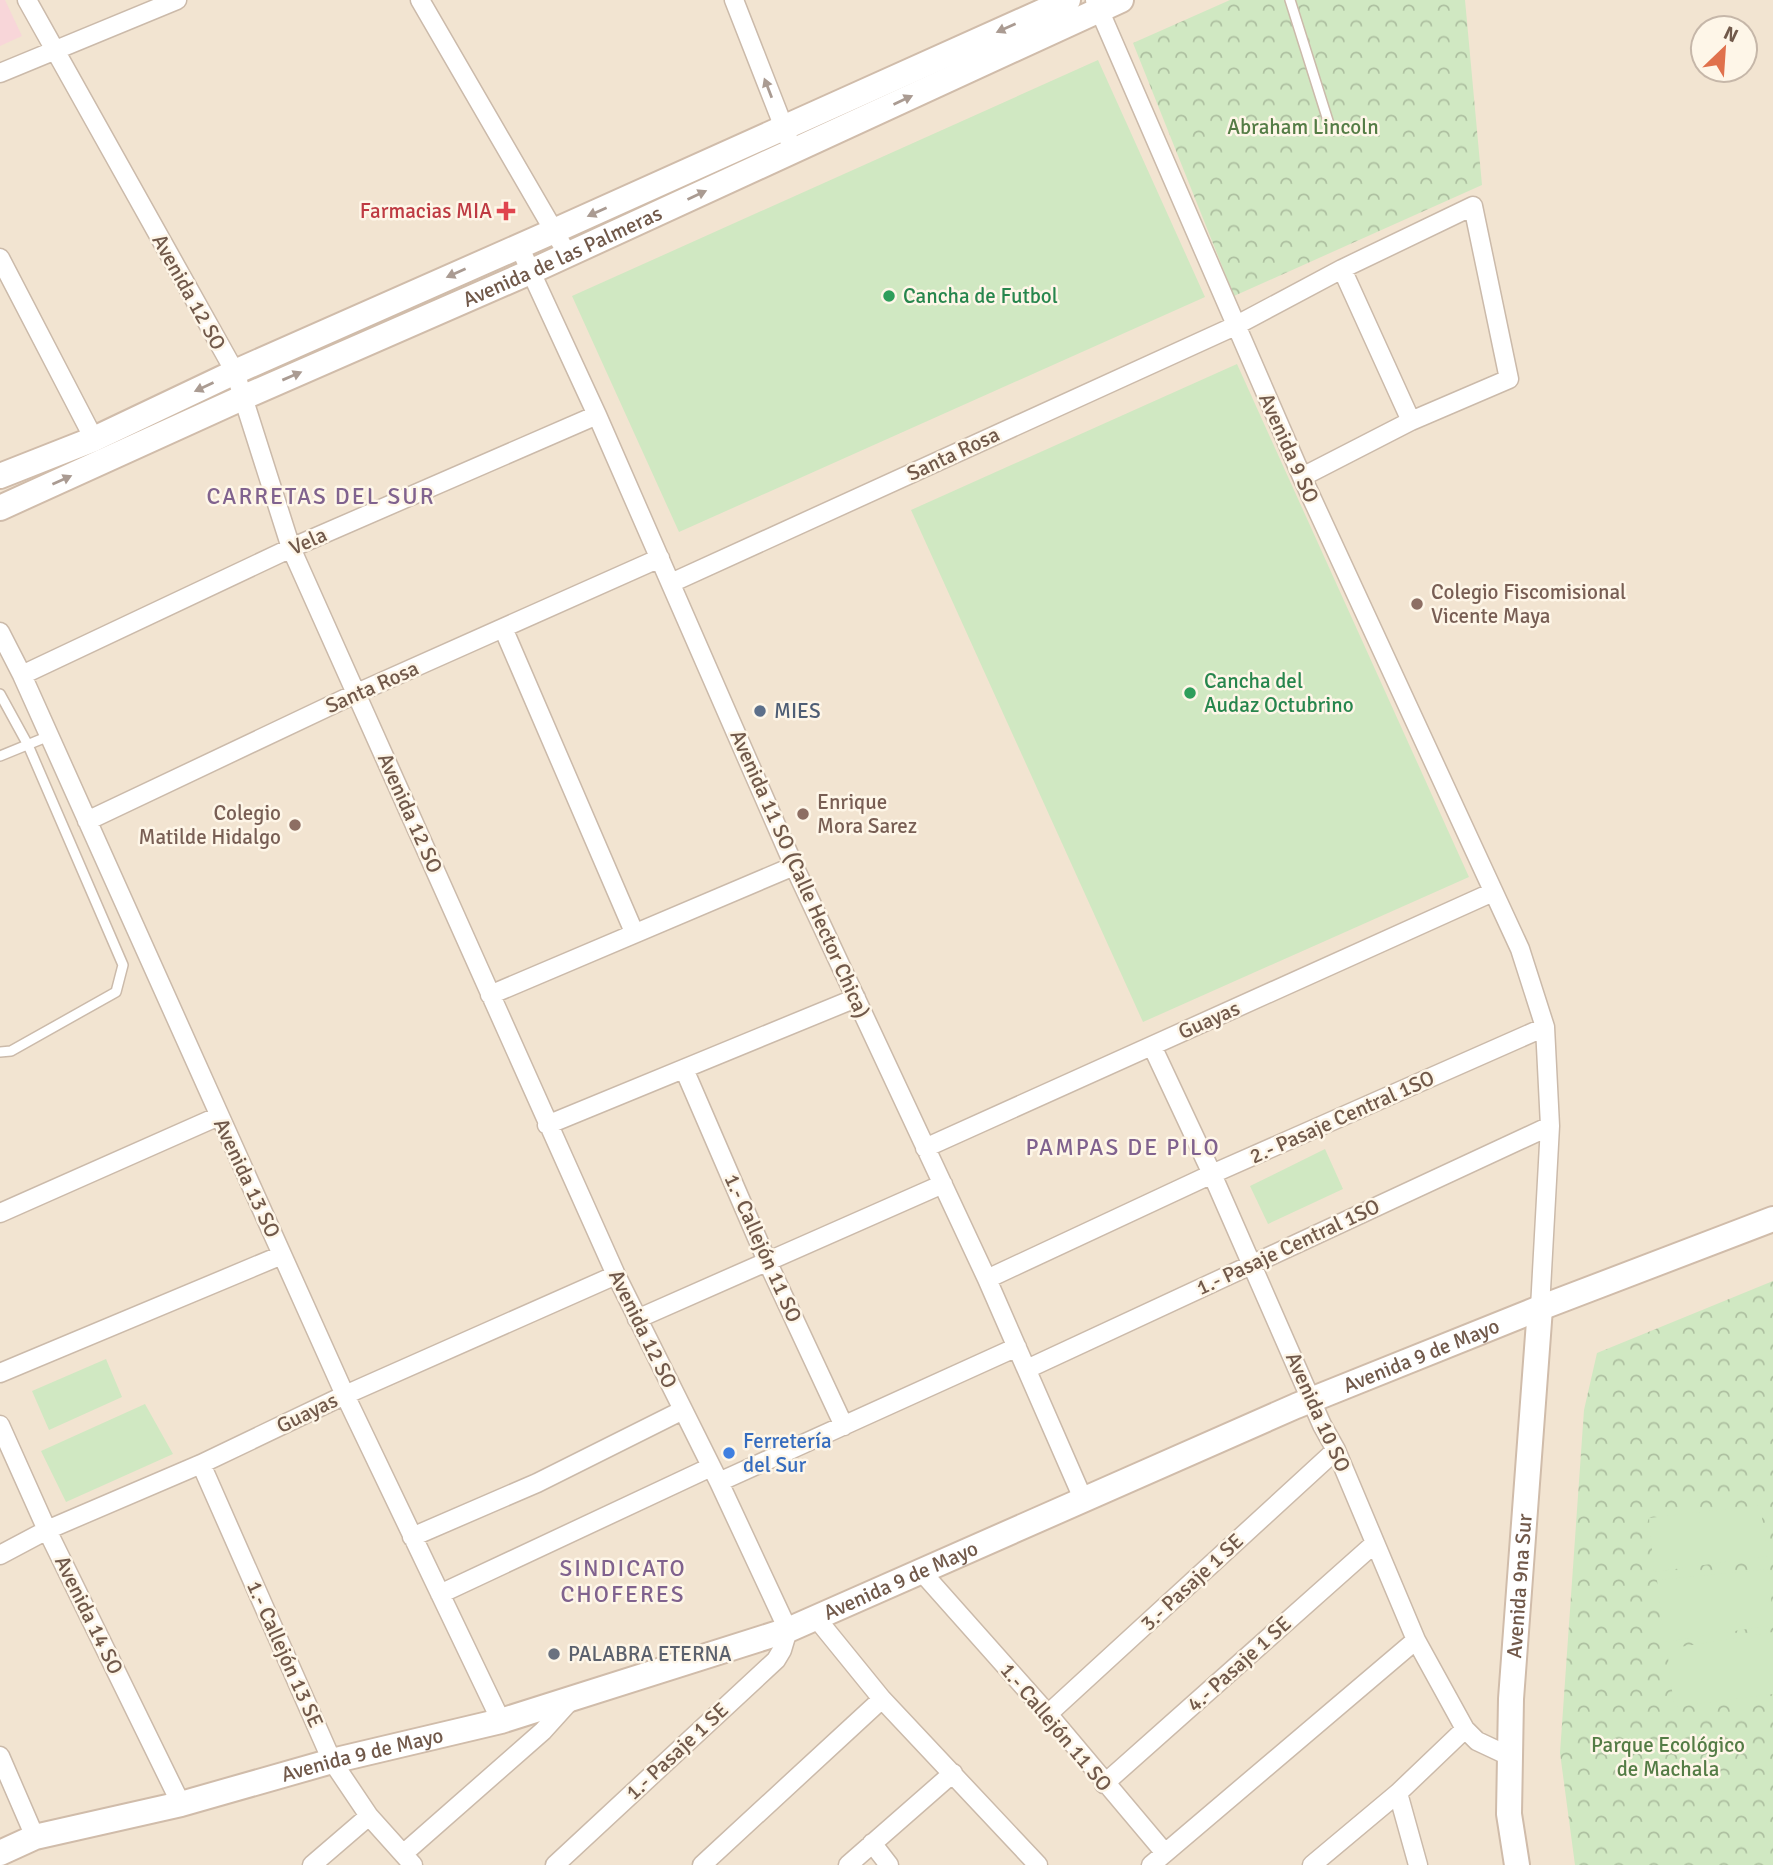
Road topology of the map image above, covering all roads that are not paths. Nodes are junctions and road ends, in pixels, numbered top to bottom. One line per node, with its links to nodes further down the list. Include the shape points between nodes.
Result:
1 (27, 0): 8 (street, Avenida 12 SO)
2 (177, 0): 8 (street)
3 (420, 0): 13 (street)
4 (734, 0): 11 (street, one-way to 4)
5 (1068, 0): 11 (street, Avenida de las Palmeras, one-way to 11)
6 (1290, 0): 10 (lane)
7 (1105, 3): 12 (street, Avenida de las Palmeras, one-way to 7); 19 (street, Avenida 9 SO)
8 (55, 51): 9 (street); 20 (street, Avenida 12 SO)
9 (0, 73)
10 (1330, 127)
11 (783, 128): 12 (street); 13 (street, Avenida de las Palmeras, one-way to 13)
12 (793, 151): 15 (street, Avenida de las Palmeras, one-way to 12)
13 (554, 232): 14 (street, Avenida de las Palmeras); 15 (street)
14 (519, 246): 18 (street, Avenida 11 SO (Calle Hector Chica)); 20 (street, Avenida de las Palmeras, one-way to 20)
15 (568, 255): 18 (street, Avenida de las Palmeras)
16 (0, 258): 24 (street)
17 (1342, 269): 19 (street, Santa Rosa); 23 (street); 23 (street, Santa Rosa, via 1473,206 1509,379)
18 (530, 272): 21 (street, Avenida de las Palmeras, one-way to 18); 22 (street, Avenida 11 SO (Calle Hector Chica))
19 (1235, 326): 26 (street, Avenida 9 SO); 30 (street, Santa Rosa)
20 (234, 372): 21 (street, Avenida 12 SO); 24 (street, Avenida de las Palmeras, one-way to 24)
21 (242, 398): 27 (street, Avenida de las Palmeras, one-way to 21); 28 (street, Avenida 12 SO)
22 (597, 415): 28 (street, Vela); 29 (street, Avenida 11 SO (Calle Hector Chica))
23 (1411, 421): 26 (street)
24 (94, 439): 25 (street, Avenida de las Palmeras)
25 (0, 476)
26 (1302, 477): 41 (street, Avenida 9 SO)
27 (0, 508)
28 (291, 548): 33 (street, Vela); 34 (street, Avenida 12 SO)
29 (660, 558): 30 (street, Avenida 11 SO (Calle Hector Chica)); 31 (street, Santa Rosa)
30 (671, 583): 40 (street, Avenida 11 SO (Calle Hector Chica))
31 (503, 628): 34 (street, Santa Rosa); 42 (street)
32 (0, 632): 33 (street, Avenida 13 SO)
33 (22, 675): 36 (street, Avenida 13 SO)
34 (356, 693): 39 (street, Santa Rosa); 43 (street, Avenida 12 SO)
35 (0, 694): 37 (lane)
36 (49, 736): 37 (lane); 39 (street, Avenida 13 SO)
37 (28, 745): 38 (lane); 47 (lane, via 123,965 116,992 11,1051)
38 (0, 756)
39 (86, 821): 49 (street, Avenida 13 SO)
40 (794, 866): 42 (street); 44 (street, Avenida 11 SO (Calle Hector Chica))
41 (1493, 892): 45 (street, Avenida 9 SO, via 1520,949); 46 (street, Guayas)
42 (634, 932): 43 (street)
43 (490, 995): 50 (street, Avenida 12 SO)
44 (856, 998): 48 (street); 52 (street, Avenida 11 SO (Calle Hector Chica))
45 (1545, 1027): 51 (street, Avenida 9 SO); 53 (street, 2.- Pasaje Central 1SO)
46 (1152, 1046): 52 (street, Guayas); 53 (street, Avenida 10 SO)
47 (0, 1052)
48 (684, 1069): 50 (street); 58 (street, 1.- Callejón 11 SO)
49 (219, 1116): 55 (street); 57 (street, Avenida 13 SO)
50 (548, 1125): 60 (street, Avenida 12 SO)
51 (1550, 1126): 59 (street, 1.- Pasaje Central 1SO); 62 (street, Avenida 9 SO)
52 (925, 1148): 54 (street, Avenida 11 SO (Calle Hector Chica))
53 (1212, 1174): 59 (street, Avenida 10 SO); 61 (street, 2.- Pasaje Central 1SO)
54 (943, 1184): 58 (street); 61 (street, Avenida 11 SO (Calle Hector Chica))
55 (0, 1213)
56 (1773, 1219): 62 (street, Avenida 9 de Mayo)
57 (282, 1255): 66 (street); 67 (street, Avenida 13 SO)
58 (767, 1261): 63 (street); 71 (street, 1.- Callejón 11 SO)
59 (1251, 1264): 65 (street, 1.- Pasaje Central 1SO); 68 (street, Avenida 10 SO)
60 (616, 1275): 63 (street, Avenida 12 SO); 67 (street, Guayas)
61 (987, 1279): 64 (street, Avenida 11 SO (Calle Hector Chica))
62 (1540, 1308): 68 (street, Avenida 9 de Mayo); 91 (street, Avenida 9na Sur)
63 (637, 1319): 69 (street, Avenida 12 SO)
64 (1017, 1347): 65 (street, Avenida 11 SO (Calle Hector Chica)); 71 (street)
65 (1027, 1369): 75 (street, Avenida 11 SO (Calle Hector Chica))
66 (0, 1373)
67 (345, 1395): 73 (street, Guayas); 77 (street, Avenida 13 SO)
68 (1311, 1400): 72 (street, Avenida 10 SO); 75 (street, Avenida 9 de Mayo)
69 (683, 1410): 74 (street, Avenida 12 SO); 77 (street, via 537,1483)
70 (0, 1425): 76 (street, Avenida 14 SO)
71 (844, 1426): 74 (street)
72 (1336, 1450): 78 (street, Avenida 10 SO); 87 (street, 3.- Pasaje 1 SE)
73 (201, 1464): 76 (street, Guayas); 92 (street, 1.- Callejón 13 SE)
74 (715, 1475): 81 (street); 83 (street, Avenida 12 SO)
75 (1084, 1501): 80 (street, Avenida 9 de Mayo)
76 (47, 1530): 79 (street, Guayas); 96 (street, Avenida 14 SO)
77 (412, 1538): 81 (street, Avenida 13 SO)
78 (1374, 1544): 84 (street, Avenida 10 SO); 94 (street, 4.- Pasaje 1 SE)
79 (0, 1555)
80 (919, 1570): 82 (street, Avenida 9 de Mayo); 87 (street, 1.- Callejón 11 SO)
81 (440, 1594): 88 (street, Avenida 13 SO)
82 (817, 1619): 83 (street, Avenida 9 de Mayo); 86 (street)
83 (788, 1630): 85 (street, Avenida 9 de Mayo); 103 (street, 1.- Pasaje 1 SE, via 776,1660)
84 (1416, 1640): 89 (street, Avenida 10 SO); 102 (street)
85 (573, 1698): 88 (street, Avenida 9 de Mayo); 101 (street)
86 (882, 1699): 93 (street); 105 (street)
87 (1048, 1714): 94 (street, 1.- Callejón 11 SO)
88 (501, 1721): 92 (street, Avenida 9 de Mayo)
89 (1465, 1729): 91 (street, Avenida 10 SO, via 1477,1741); 95 (street)
90 (0, 1756): 98 (street)
91 (1509, 1756): 111 (street, Avenida 9na Sur, via 1508,1814)
92 (332, 1761): 96 (street, Avenida 9 de Mayo); 97 (street, 1.- Callejón 13 SE)
93 (953, 1773): 99 (street); 108 (street)
94 (1104, 1783): 102 (street, 1.- Callejón 11 SO)
95 (1398, 1793): 109 (street); 110 (street)
96 (181, 1804): 98 (street, Avenida 9 de Mayo)
97 (369, 1816): 101 (street, 1.- Callejón 13 SE); 104 (street)
98 (35, 1837): 100 (street, Avenida 9 de Mayo)
99 (872, 1843): 106 (street); 107 (street)
100 (0, 1853)
101 (408, 1859)
102 (1158, 1859)
103 (567, 1861)
104 (312, 1865)
105 (702, 1865)
106 (848, 1865)
107 (889, 1865)
108 (1038, 1865)
109 (1312, 1865)
110 (1418, 1865)
111 (1517, 1865)

